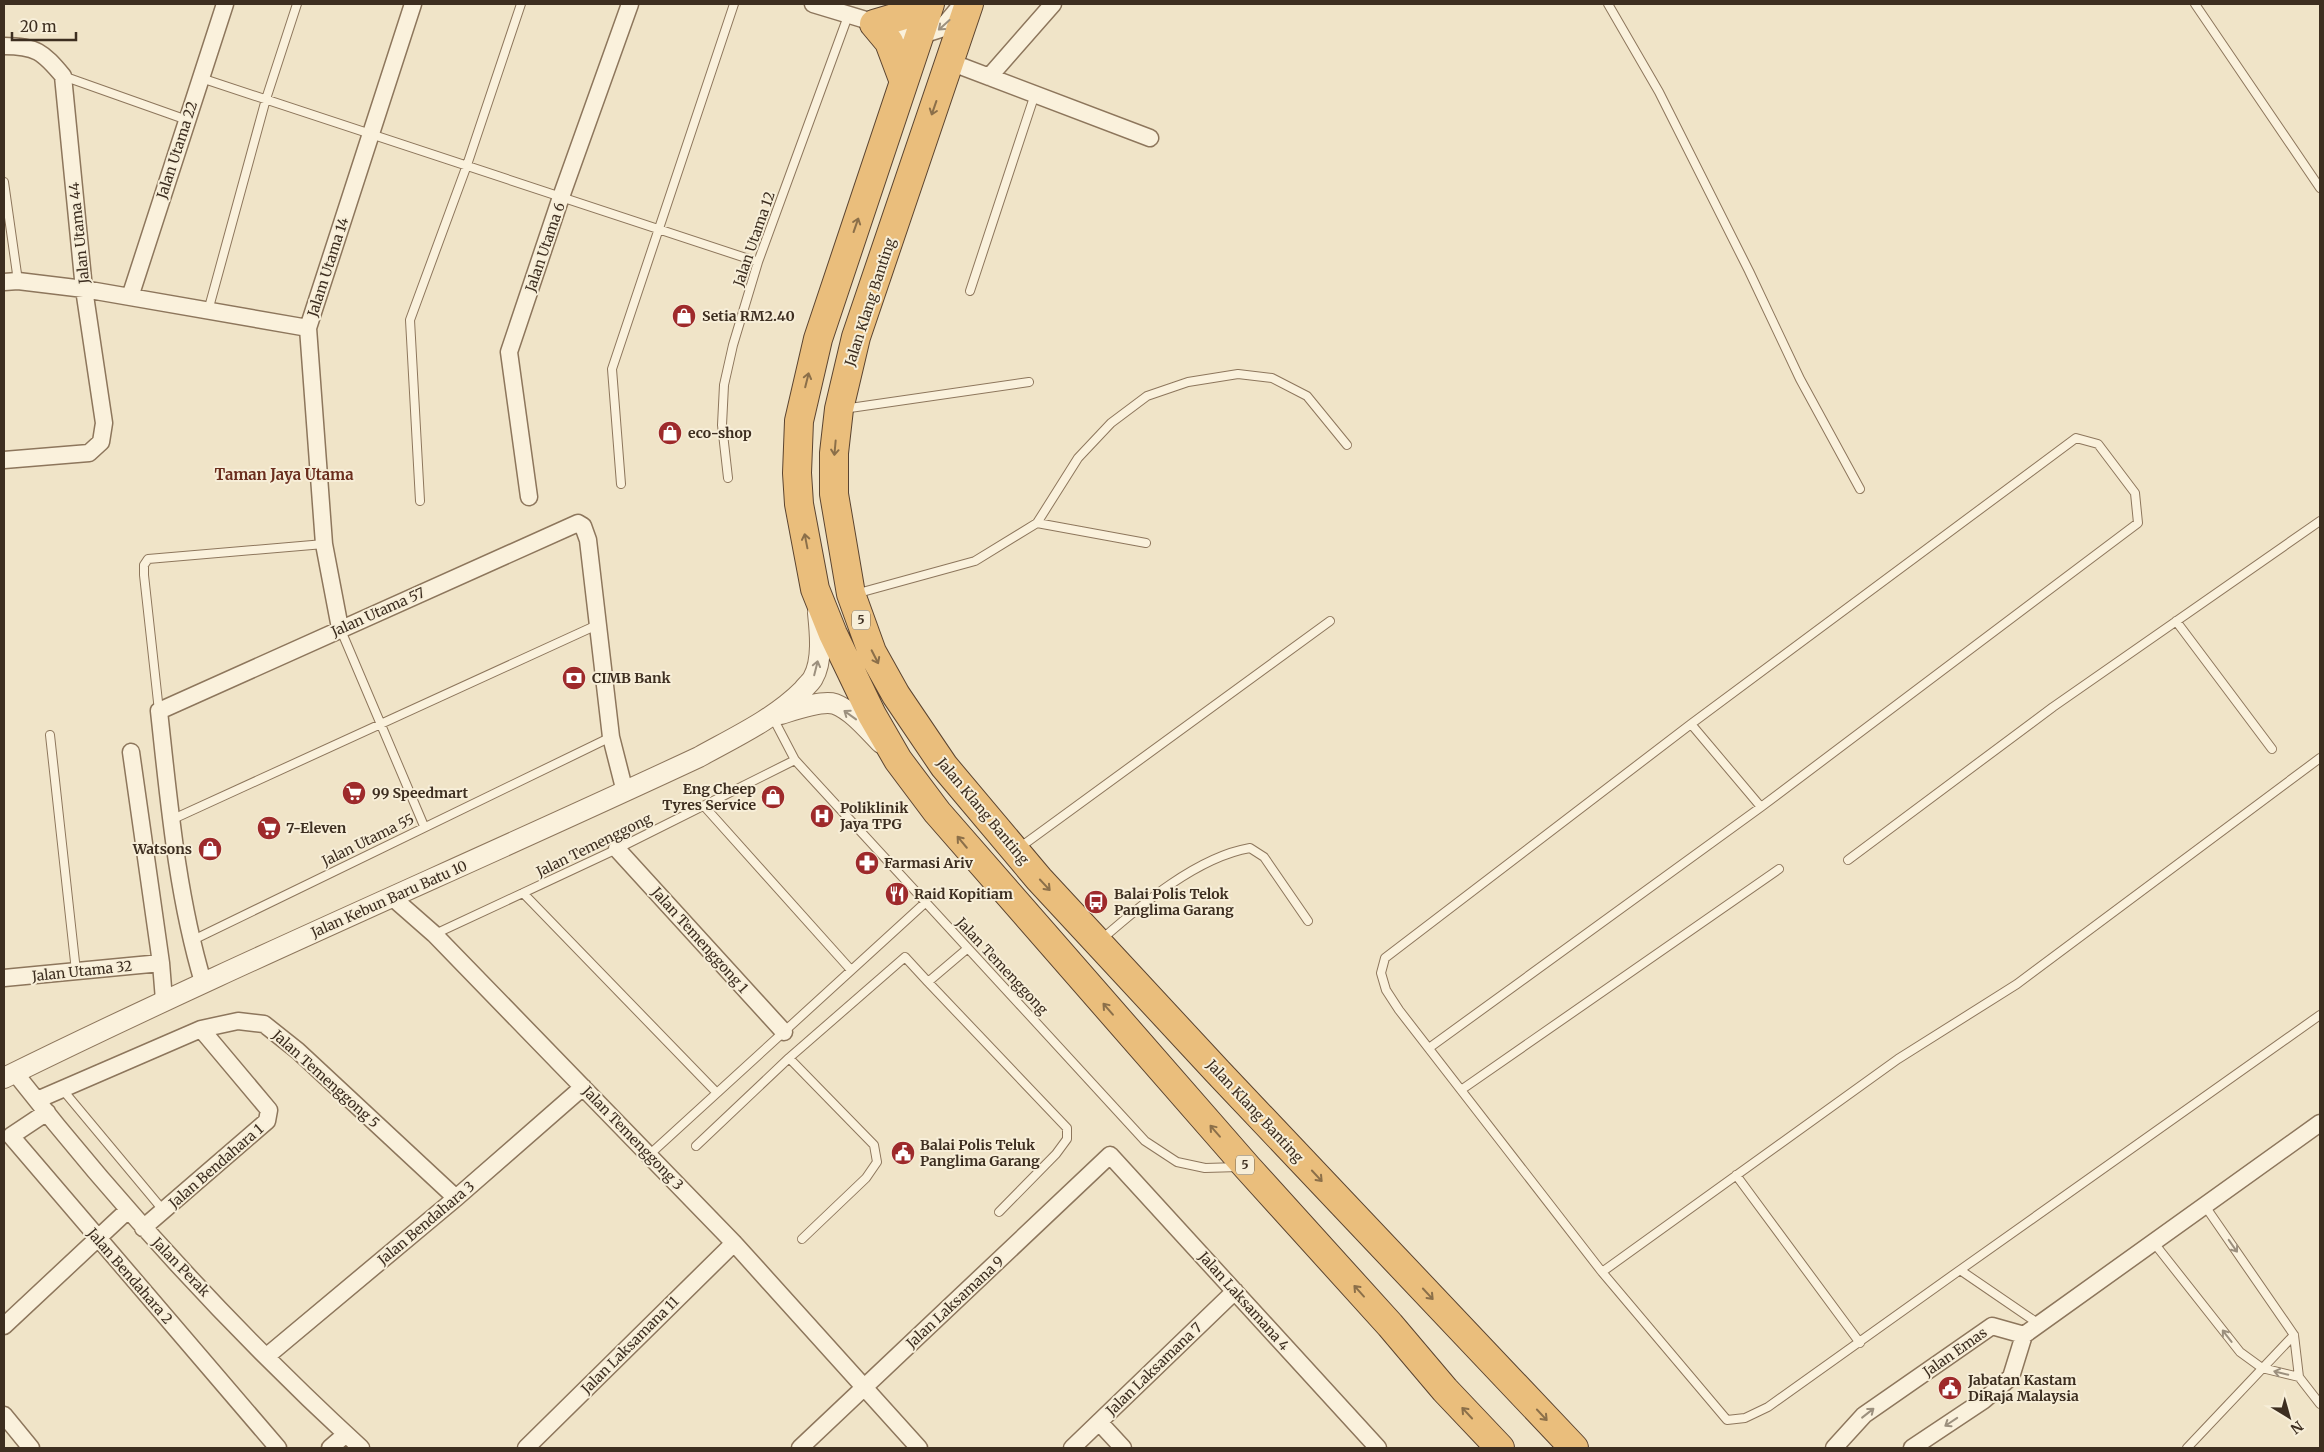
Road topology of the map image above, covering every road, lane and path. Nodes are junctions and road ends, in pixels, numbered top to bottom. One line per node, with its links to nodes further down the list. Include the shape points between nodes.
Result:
1 (225, 4): 22 (street, Jalan Utama 22)
2 (297, 4): 25 (lane)
3 (413, 4): 27 (street, Jalam Utama 14)
4 (521, 4): 29 (lane)
5 (630, 4): 32 (street, Jalan Utama 6)
6 (734, 4): 33 (lane)
7 (813, 4): 15 (street)
8 (916, 4): 16 (highway, via 901,16)
9 (930, 4): 17 (highway, 5)
10 (962, 4): 17 (street, one-way to 17, via 941,29)
11 (969, 4): 19 (highway, Jalan Klang Banting / 5)
12 (1053, 4): 21 (street)
13 (1608, 4): 47 (lane, via 1659,92 1800,379)
14 (2195, 4): 31 (lane)
15 (848, 16): 16 (street); 34 (lane, Jalan Utama 12)
16 (874, 24): 17 (street); 23 (highway, via 889,42)
17 (919, 36): 23 (highway, 5)
18 (4, 46): 20 (street, via 25,46 46,56)
19 (950, 62): 21 (street); 42 (highway, Jalan Klang Banting / 5, one-way to 42, via 856,336)
20 (63, 76): 26 (lane); 36 (street, Jalan Utama 44)
21 (989, 77): 24 (street)
22 (201, 78): 25 (lane); 26 (street, Jalan Utama 22)
23 (904, 82): 54 (highway, 5, one-way to 23, via 799,504 797,473 805,388 818,338)
24 (1035, 94): 28 (street); 37 (lane)
25 (266, 99): 27 (lane); 39 (lane)
26 (187, 120): 38 (street, Jalan Utama 22)
27 (372, 134): 29 (lane); 40 (street, Jalam Utama 14)
28 (1150, 138)
29 (467, 166): 32 (lane); 49 (lane, via 410,320)
30 (4, 182): 35 (lane)
31 (2320, 188)
32 (561, 196): 33 (lane); 48 (street, Jalan Utama 6, via 509,352)
33 (659, 229): 34 (lane); 46 (lane, via 612,369)
34 (758, 262): 45 (lane, Jalan Utama 12, via 724,385 722,425)
35 (11, 282): 36 (street)
36 (84, 289): 38 (street); 44 (street, Jalan Utama 44, via 104,423 101,442 89,454)
37 (970, 292)
38 (130, 297): 39 (street)
39 (208, 311): 40 (street)
40 (308, 328): 53 (street, Jalam Utama 14)
41 (1029, 382): 42 (lane)
42 (839, 409): 55 (highway, Jalan Klang Banting / 5, one-way to 55, via 834,494)
43 (1347, 445): 51 (lane, via 1307,396 1272,378 1238,374 1188,382 1147,396 1111,423 1078,458)
44 (4, 460)
45 (728, 478)
46 (621, 484)
47 (1860, 489)
48 (529, 497)
49 (420, 501)
50 (2320, 521): 57 (lane)
51 (1037, 523): 52 (lane); 55 (lane, via 975,561)
52 (1146, 543)
53 (324, 544): 59 (street, Jalam Utama 14); 60 (lane, via 148,559 144,575)
54 (816, 589): 61 (street, one-way to 54, via 813,678 821,634); 70 (highway, 5, via 846,664)
55 (851, 594): 77 (highway, Jalan Klang Banting / 5, one-way to 77, via 872,652 910,719 944,766)
56 (1330, 621): 77 (lane)
57 (2176, 621): 66 (lane); 78 (lane, via 2053,707)
58 (596, 625): 59 (street, Jalan Utama 57, via 588,540 583,526 578,523); 62 (lane); 65 (street)
59 (340, 628): 60 (street, Jalan Utama 57); 62 (lane)
60 (159, 712): 74 (street)
61 (772, 716): 69 (lane); 70 (street, one-way to 61, via 854,717 834,704 810,705); 71 (street, Jalan Kebun Baru Batu 10, via 699,757)
62 (380, 723): 74 (lane); 75 (lane)
63 (1691, 724): 73 (lane); 73 (lane, via 2076,438 2098,444 2136,493 2138,523); 98 (lane, via 1385,958 1381,973 1386,990)
64 (50, 735): 90 (lane)
65 (611, 737): 71 (street); 75 (lane, Jalan Utama 55)
66 (2272, 750)
67 (131, 752): 88 (street)
68 (2320, 758): 111 (lane, via 2017,984 1898,1059)
69 (795, 760): 72 (lane, Jalan Temenggong); 82 (lane, Jalan Temenggong)
70 (898, 760): 110 (highway, 5, one-way to 70, via 976,860)
71 (625, 792): 81 (street, Jalan Kebun Baru Batu 10)
72 (704, 806): 76 (lane, Jalan Temenggong); 89 (lane)
73 (1761, 807): 98 (lane)
74 (171, 820): 85 (street)
75 (424, 826): 85 (lane, Jalan Utama 55)
76 (618, 849): 80 (lane, Jalan Temenggong); 97 (street, Jalan Temenggong 1)
77 (1016, 851): 86 (highway, Jalan Klang Banting / 5, one-way to 86)
78 (1848, 860)
79 (1779, 869): 103 (lane)
80 (523, 893): 84 (lane, Jalan Temenggong); 104 (lane)
81 (393, 898): 84 (street, Jalan Temenggong 3); 92 (street, Jalan Kebun Baru Batu 10)
82 (926, 902): 87 (lane, Jalan Temenggong); 89 (lane)
83 (1308, 921): 86 (lane, via 1264,857 1250,848 1231,851 1172,883)
84 (434, 934): 101 (street, Jalan Temenggong 3)
85 (191, 941): 92 (street)
86 (1098, 942): 149 (highway, Jalan Klang Banting / 5, one-way to 149)
87 (968, 948): 93 (lane); 110 (lane, Jalan Temenggong, via 1146,1141 1177,1162 1205,1168)
88 (161, 963): 90 (street, Jalan Utama 32); 94 (street)
89 (851, 970): 97 (lane)
90 (76, 971): 91 (street, Jalan Utama 32)
91 (4, 978)
92 (203, 982): 94 (street, Jalan Kebun Baru Batu 10)
93 (928, 982): 99 (lane, via 905,957); 116 (lane, via 1066,1128 1067,1139 1056,1154)
94 (164, 1000): 100 (street, Jalan Kebun Baru Batu 10)
95 (2320, 1015): 122 (lane)
96 (200, 1029): 102 (street, Jalan Temenggong 5); 112 (street, Jalan Temenggong 5, via 238,1021 264,1024 298,1051); 115 (street, Jalan Bendahara 1, via 269,1110 267,1122)
97 (784, 1032): 104 (lane)
98 (1429, 1048): 103 (lane)
99 (790, 1058): 107 (lane); 119 (lane, via 874,1145 877,1162 866,1178)
100 (10, 1076): 105 (street, Jalan Perak)
101 (583, 1086): 108 (street, Jalan Temenggong 3); 112 (street, Jalan Bendahara 3)
102 (62, 1089): 105 (street, Jalan Temenggong 5); 115 (lane)
103 (1460, 1090): 123 (lane)
104 (717, 1093): 108 (lane)
105 (42, 1106): 114 (street, Jalan Perak); 118 (street, Jalan Bendahara 2, via 11,1136)
106 (2320, 1123): 113 (street)
107 (696, 1146)
108 (649, 1154): 120 (street, Jalan Temenggong 3)
109 (1110, 1155): 124 (street, Jalan Laksamana 4); 133 (street, Jalan Laksamana 9)
110 (1246, 1167): 148 (highway, 5, one-way to 110)
111 (1736, 1175): 123 (lane); 129 (lane)
112 (456, 1198): 130 (street, Jalan Bendahara 3)
113 (2205, 1206): 121 (street); 128 (lane, one-way to 128)
114 (128, 1210): 117 (street, Jalan Perak); 118 (street)
115 (163, 1210): 117 (street, Jalan Bendahara 1)
116 (998, 1212)
117 (143, 1228): 130 (street, Jalan Perak)
118 (98, 1238): 126 (street); 139 (street, Jalan Bendahara 2)
119 (802, 1239)
120 (734, 1242): 133 (street, Jalan Temenggong 3); 142 (street, Jalan Laksamana 11)
121 (2154, 1243): 125 (street); 131 (lane, one-way to 121, via 2240,1352)
122 (1960, 1270): 125 (lane); 129 (lane)
123 (1602, 1272): 129 (lane, via 1727,1420 1745,1418 1768,1408)
124 (1235, 1290): 136 (street, Jalan Laksamana 7); 147 (street, Jalan Laksamana 4)
125 (2039, 1324): 127 (street)
126 (4, 1326)
127 (2024, 1335): 150 (street, Jalan Emas, one-way to 127, via 1864,1415 1992,1326); 151 (street, one-way to 151, via 2011,1377 1984,1400)
128 (2294, 1335): 131 (lane); 132 (lane)
129 (1860, 1344)
130 (267, 1356): 137 (street, Jalan Perak)
131 (2262, 1368): 132 (lane, one-way to 131); 152 (lane)
132 (2299, 1377): 134 (lane)
133 (865, 1387): 143 (street, Jalan Laksamana 9); 144 (street, Jalan Temenggong 3)
134 (2320, 1404)
135 (4, 1415): 138 (street)
136 (1099, 1422): 145 (street, Jalan Laksamana 7); 146 (street)
137 (346, 1434): 140 (street); 141 (street, Jalan Perak)
138 (31, 1448)
139 (278, 1448)
140 (330, 1448)
141 (361, 1448)
142 (526, 1448)
143 (800, 1448)
144 (919, 1448)
145 (1072, 1448)
146 (1123, 1448)
147 (1378, 1448)
148 (1500, 1448)
149 (1574, 1448)
150 (1834, 1448)
151 (1912, 1448)
152 (2187, 1448)

